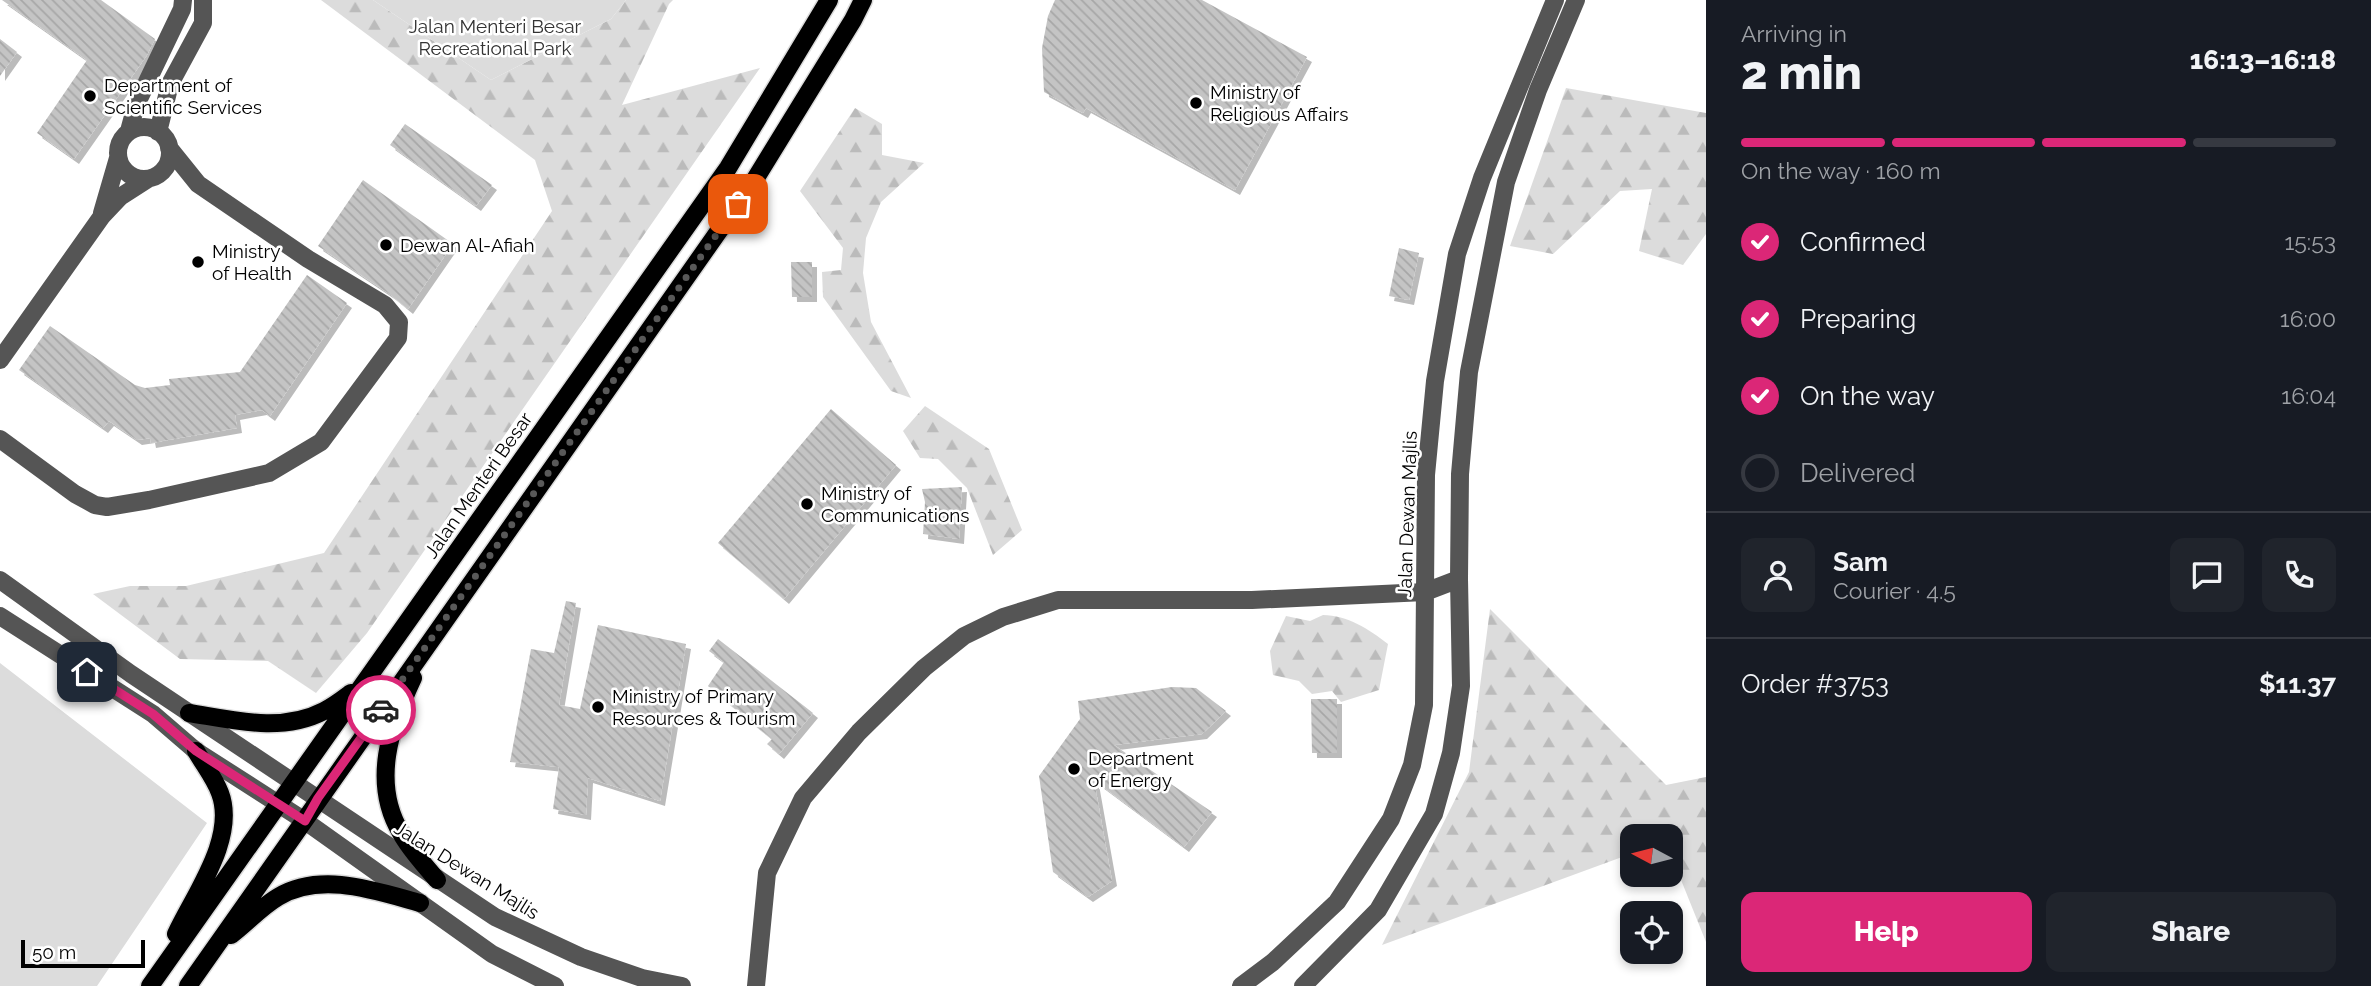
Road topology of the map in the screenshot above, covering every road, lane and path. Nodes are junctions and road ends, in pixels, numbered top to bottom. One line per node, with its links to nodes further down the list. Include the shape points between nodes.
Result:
1 (183, 0): 7 (street, via 136,104)
2 (203, 0): 8 (street, via 202,23 170,84)
3 (829, 0): 21 (main road, Jalan Menteri Besar, via 728,168)
4 (863, 0): 20 (main road, via 754,181)
5 (1555, 0): 18 (street, Jalan Dewan Majlis, via 1482,178 1457,254 1426,475)
6 (1576, 0): 16 (street, via 1506,182 1469,372 1460,474)
7 (129, 131): 8 (street, via 139,127); 10 (street, via 122,138)
8 (158, 131): 9 (street)
9 (169, 148): 11 (street, via 165,168); 12 (street)
10 (118, 158): 11 (street, via 129,175); 13 (street)
11 (153, 177): 12 (street); 13 (street, via 120,197)
12 (198, 184): 15 (street, via 385,305 399,322 398,338 321,442 269,473 107,507 75,494)
13 (102, 216): 14 (street)
14 (0, 360)
15 (0, 439)
16 (1458, 579): 18 (street); 37 (street, via 1461,686 1451,753 1434,814 1378,910)
17 (0, 580): 22 (street, Jalan Dewan Majlis)
18 (1425, 592): 35 (street, via 1252,600 1058,600 1003,617 964,636 859,732 803,798 767,873); 36 (street, Jalan Dewan Majlis, via 1424,705 1412,765 1391,819 1338,902)
19 (0, 616): 23 (street, via 153,714)
20 (432, 637): 25 (main road); 28 (main road, via 395,716 385,764 387,799 400,833)
21 (362, 685): 22 (main road, via 325,711 280,724); 24 (main road, Jalan Menteri Besar)
22 (188, 713): 24 (street, Jalan Dewan Majlis)
23 (196, 751): 26 (street); 31 (main road, via 221,795 218,851)
24 (292, 783): 25 (street, Jalan Dewan Majlis); 26 (main road, Jalan Menteri Besar)
25 (318, 798): 27 (main road); 28 (street, Jalan Dewan Majlis)
26 (278, 804): 27 (street); 31 (main road, Jalan Menteri Besar)
27 (305, 821): 29 (street); 30 (main road)
28 (437, 880): 34 (street, Jalan Dewan Majlis, via 495,916 581,957)
29 (420, 903): 30 (main road, via 367,888 305,887 278,897); 33 (street, via 492,954)
30 (216, 946): 32 (main road)
31 (151, 984)
32 (188, 986)
33 (555, 986)
34 (682, 986)
35 (756, 986)
36 (1241, 986)
37 (1303, 986)

